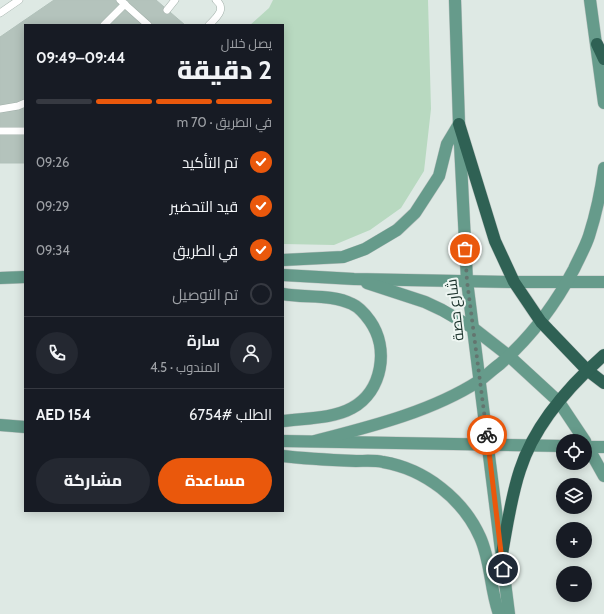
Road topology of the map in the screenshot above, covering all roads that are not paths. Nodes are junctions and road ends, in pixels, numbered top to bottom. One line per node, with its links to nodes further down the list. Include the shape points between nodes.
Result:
1 (19, 0): 8 (lane)
2 (176, 0): 7 (lane)
3 (216, 0): 11 (lane, via 221,12)
4 (455, 0): 17 (main road, شارع حصة)
5 (590, 0): 12 (main road)
6 (122, 2): 9 (lane); 10 (lane)
7 (167, 10)
8 (0, 13)
9 (105, 24)
10 (146, 24)
11 (210, 24)
12 (597, 44): 13 (highway); 14 (main road)
13 (604, 59)
14 (604, 102)
15 (24, 103): 16 (lane)
16 (0, 109)
17 (459, 124): 21 (main road, via 446,144 439,176 415,213 397,230 365,249 343,257); 26 (main road, شارع حصة); 27 (highway, via 495,241)
18 (0, 131): 19 (lane)
19 (24, 131)
20 (604, 168): 29 (main road, via 589,236)
21 (284, 260)
22 (284, 275): 25 (main road)
23 (0, 278): 24 (main road)
24 (24, 278)
25 (354, 279): 26 (main road); 32 (main road, via 425,302)
26 (467, 281): 27 (main road); 32 (main road, شارع حصة)
27 (514, 282): 29 (main road); 31 (highway)
28 (604, 282): 29 (main road)
29 (566, 283): 31 (main road)
30 (284, 294): 39 (main road, via 340,299 354,304 374,327 380,341 382,356 380,372 374,386 353,408 341,413)
31 (541, 322): 34 (main road); 35 (highway)
32 (473, 328): 34 (main road); 36 (main road, شارع حصة)
33 (604, 354): 35 (highway)
34 (509, 356): 36 (main road); 38 (main road)
35 (587, 370): 37 (highway); 38 (highway)
36 (480, 381): 44 (main road, via 391,420); 45 (main road, شارع حصة)
37 (604, 383)
38 (559, 402): 42 (main road); 46 (highway)
39 (284, 421)
40 (0, 425): 41 (main road)
41 (24, 427)
42 (580, 434)
43 (284, 441): 44 (main road)
44 (315, 441): 45 (main road)
45 (488, 445): 46 (main road); 53 (main road, شارع حصة)
46 (531, 445): 48 (main road); 53 (highway, via 520,468)
47 (592, 445): 49 (main road)
48 (556, 446)
49 (604, 447)
50 (592, 455): 52 (main road)
51 (284, 456): 54 (main road, via 383,462 412,471 434,483 454,499 473,522 481,539)
52 (604, 476)
53 (502, 554): 55 (main road, شارع حصة)
54 (499, 614)
55 (509, 614)

